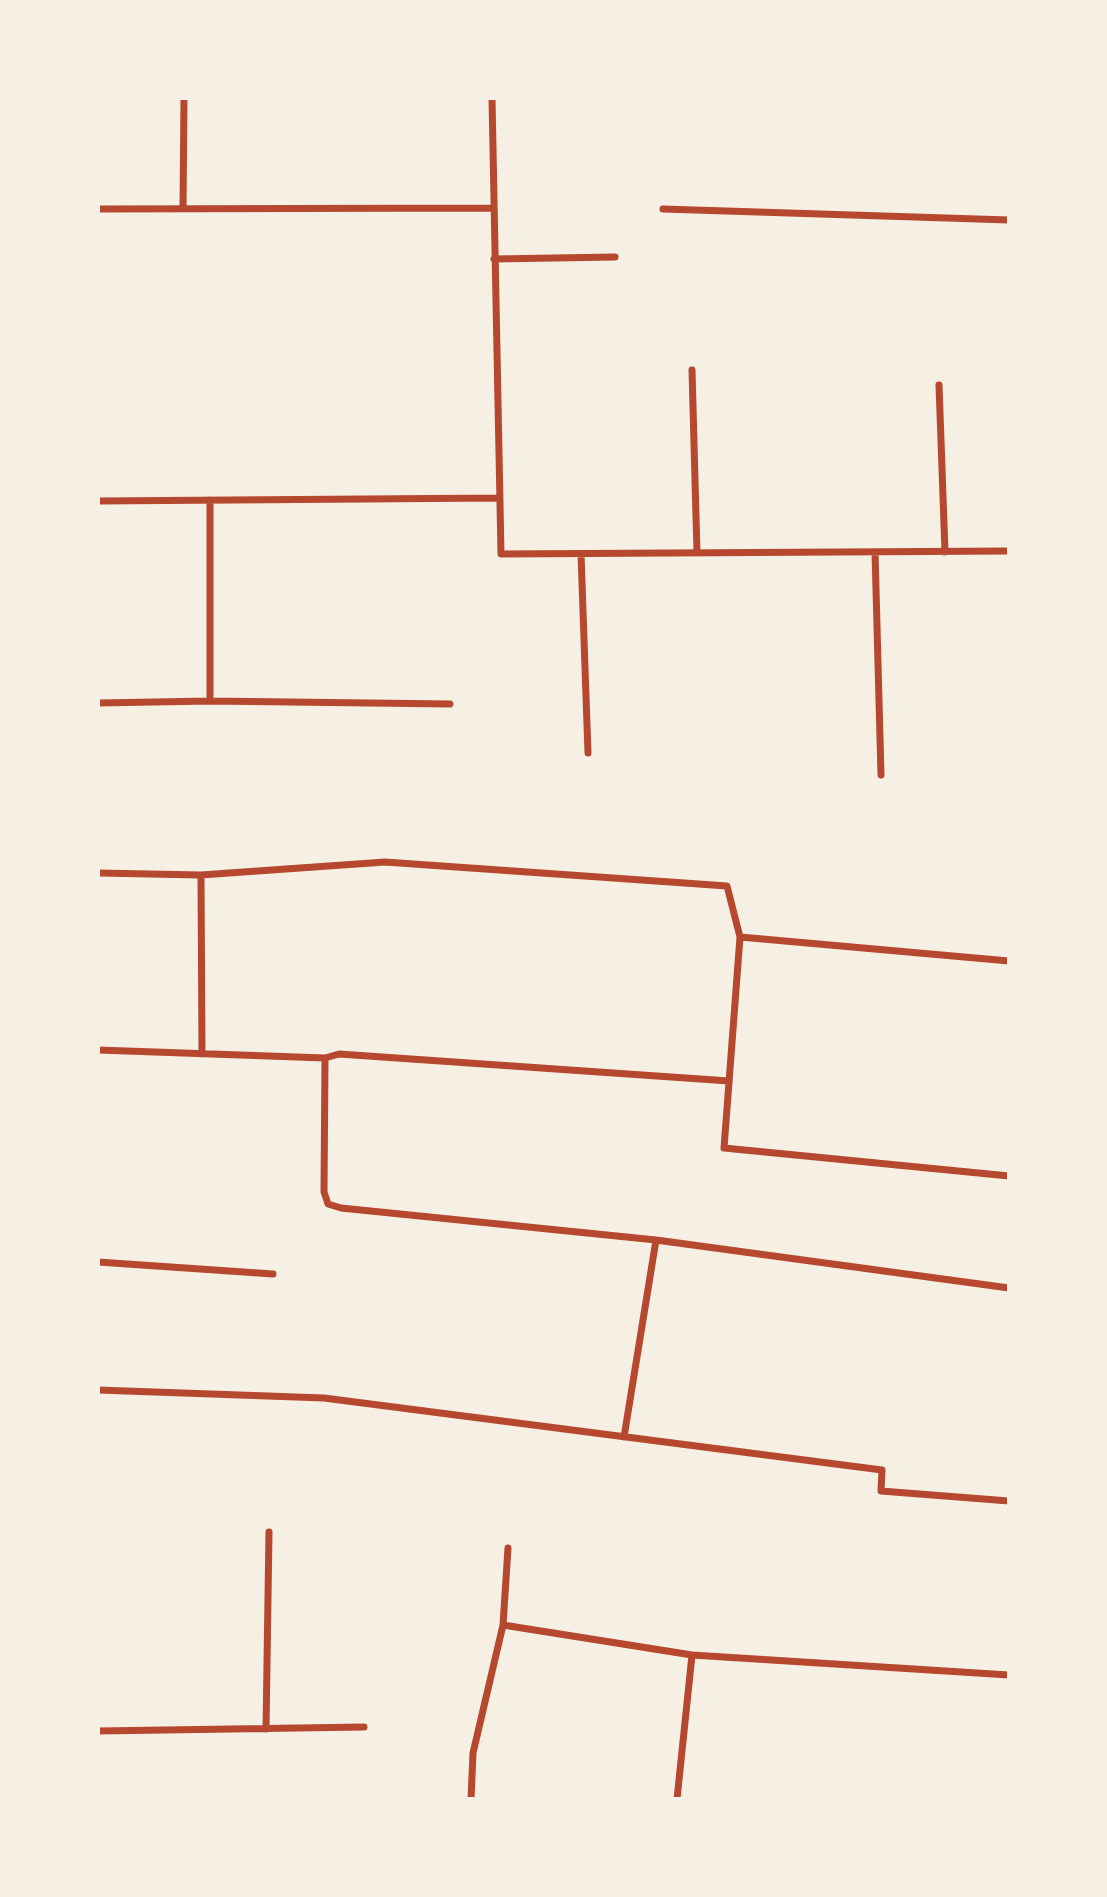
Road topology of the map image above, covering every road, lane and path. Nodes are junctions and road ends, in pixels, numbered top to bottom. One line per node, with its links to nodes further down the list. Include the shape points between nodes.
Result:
1 (184, 98): 5 (street)
2 (492, 98): 3 (street)
3 (493, 208): 5 (street); 9 (street)
4 (98, 209): 5 (street)
5 (183, 209)
6 (663, 209): 7 (street)
7 (1009, 220)
8 (615, 257): 9 (street)
9 (494, 259): 12 (street)
10 (692, 370): 18 (street)
11 (939, 384): 17 (street)
12 (499, 498): 13 (street); 19 (street, via 501,554)
13 (210, 500): 14 (street); 20 (street)
14 (98, 501)
15 (1009, 551): 17 (street)
16 (875, 552): 17 (street); 18 (street); 24 (street)
17 (945, 552)
18 (697, 553): 19 (street)
19 (580, 554): 23 (street)
20 (211, 701): 21 (street); 22 (street)
21 (98, 703)
22 (450, 704)
23 (588, 753)
24 (881, 775)
25 (98, 873): 26 (street)
26 (201, 875): 27 (street, via 385,862 727,886); 30 (street)
27 (740, 936): 28 (street); 32 (street)
28 (1009, 961)
29 (98, 1050): 30 (street)
30 (202, 1054): 31 (street)
31 (325, 1058): 32 (street, via 339,1054); 34 (street, via 324,1192 328,1204)
32 (729, 1080): 33 (street, via 724,1148)
33 (1009, 1176)
34 (656, 1240): 37 (street); 39 (street)
35 (98, 1262): 36 (street)
36 (273, 1274)
37 (1009, 1288)
38 (98, 1390): 39 (street, via 324,1398)
39 (624, 1437): 40 (street, via 882,1471 881,1491)
40 (1009, 1501)
41 (269, 1532): 47 (street)
42 (508, 1548): 43 (street)
43 (503, 1625): 44 (street); 49 (street, via 473,1753)
44 (692, 1655): 45 (street); 50 (street)
45 (1009, 1675)
46 (364, 1727): 47 (street)
47 (265, 1729): 48 (street)
48 (98, 1731)
49 (471, 1799)
50 (677, 1799)

